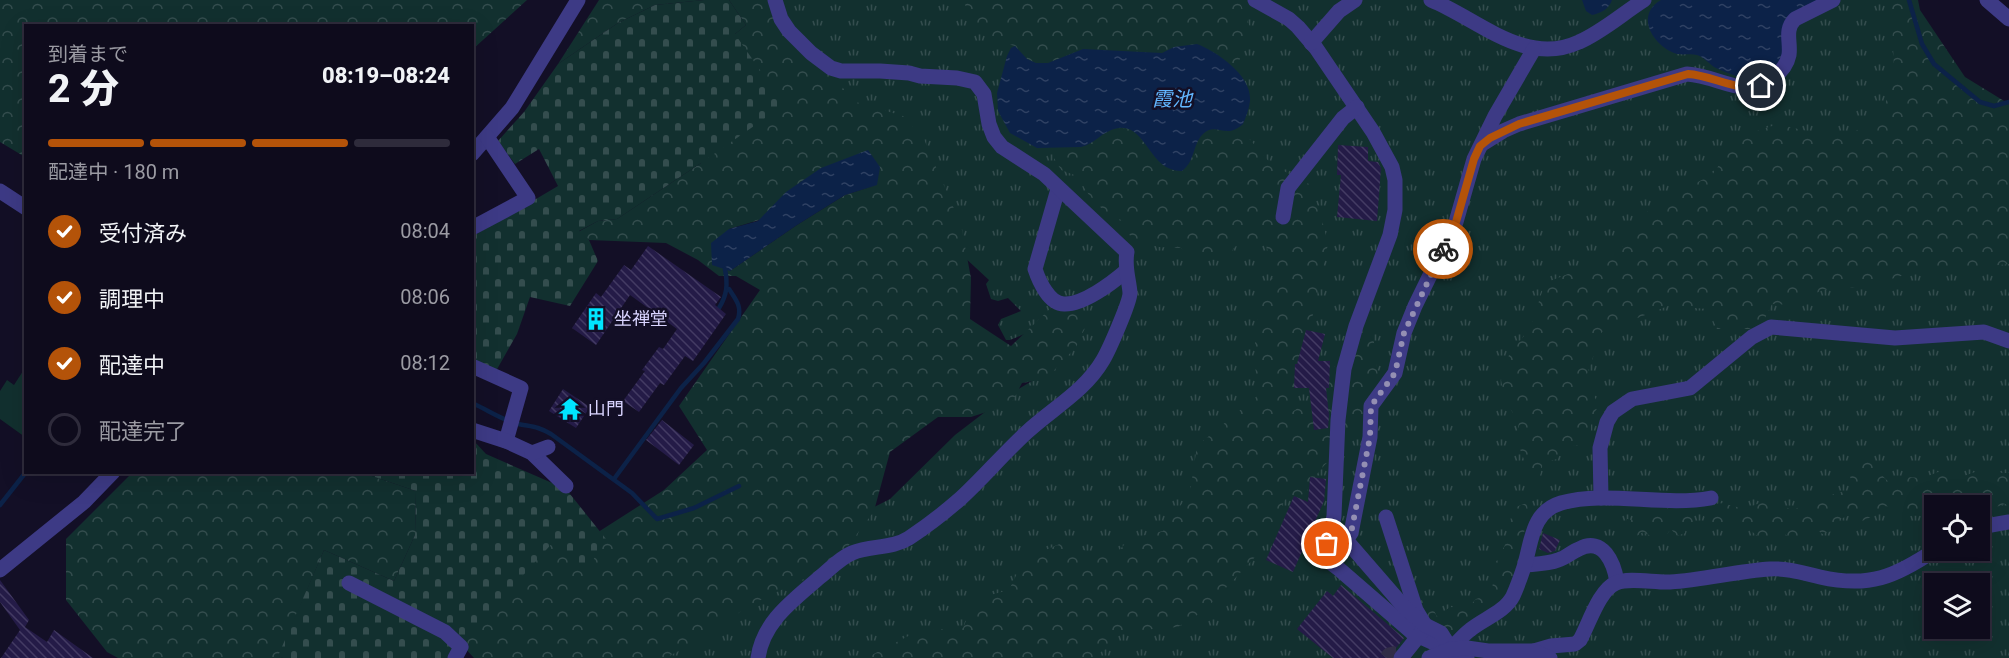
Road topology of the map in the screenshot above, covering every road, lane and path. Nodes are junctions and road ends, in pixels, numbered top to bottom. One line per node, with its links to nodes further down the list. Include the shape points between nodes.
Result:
1 (578, 0): 13 (street, via 512,108)
2 (775, 0): 16 (street, via 789,31 831,68 975,82 984,94 994,137)
3 (1255, 0): 10 (street, via 1289,20)
4 (1355, 0): 10 (street, via 1339,11)
5 (1431, 0): 11 (street, via 1516,45)
6 (1644, 0): 11 (street, via 1579,42)
7 (1833, 0): 14 (street, via 1791,23 1786,63 1761,86 1746,88 1688,74 1519,124)
8 (1987, 0): 9 (street)
9 (2009, 19)
10 (1311, 43): 12 (street)
11 (1534, 49): 14 (street)
12 (1357, 107): 19 (street, via 1343,118 1288,188); 35 (street, via 1392,167 1395,210 1344,369)
13 (487, 137): 15 (street); 20 (street, via 528,198)
14 (1480, 146): 36 (street, via 1456,222 1404,333 1395,373 1371,406 1370,437 1351,533)
15 (474, 152)
16 (1058, 189): 21 (street, via 1127,252); 21 (street, via 1035,269 1050,296 1064,304 1076,301 1106,288)
17 (0, 191): 18 (street)
18 (24, 207)
19 (1283, 217)
20 (474, 227)
21 (1126, 271): 47 (street, via 1128,303 1103,360 1079,389 1010,448 960,499 906,540 860,550 835,564 775,617)
22 (2009, 341): 30 (street, via 1984,332 1895,338 1771,327 1752,337 1690,388 1632,399 1613,412 1600,448)
23 (474, 367): 24 (street, via 521,388)
24 (510, 428): 25 (street); 27 (street)
25 (474, 430)
26 (548, 447): 27 (street)
27 (532, 453): 29 (street)
28 (111, 474): 39 (street, via 84,502)
29 (566, 486)
30 (1601, 498): 31 (street); 38 (street, via 1561,503 1542,514 1529,544)
31 (1711, 498)
32 (1386, 517): 42 (street)
33 (2009, 522): 34 (street)
34 (1990, 525)
35 (1331, 532): 36 (street); 42 (street, via 1322,556)
36 (1346, 540): 42 (street)
37 (1924, 557): 40 (street, via 1898,573 1874,580 1847,581 1797,570 1771,569 1671,582)
38 (1525, 566): 40 (street, via 1555,561 1579,548 1594,546 1609,557); 43 (street, via 1509,603 1469,630)
39 (0, 570)
40 (1617, 582): 44 (street, via 1598,603 1580,640)
41 (349, 583): 46 (street, via 445,632 461,647)
42 (1421, 631): 43 (street); 45 (street)
43 (1451, 650): 44 (street); 48 (street); 49 (street)
44 (1534, 651): 50 (street)
45 (1400, 656)
46 (455, 658)
47 (758, 658)
48 (1429, 658)
49 (1467, 658)
50 (1550, 658)

